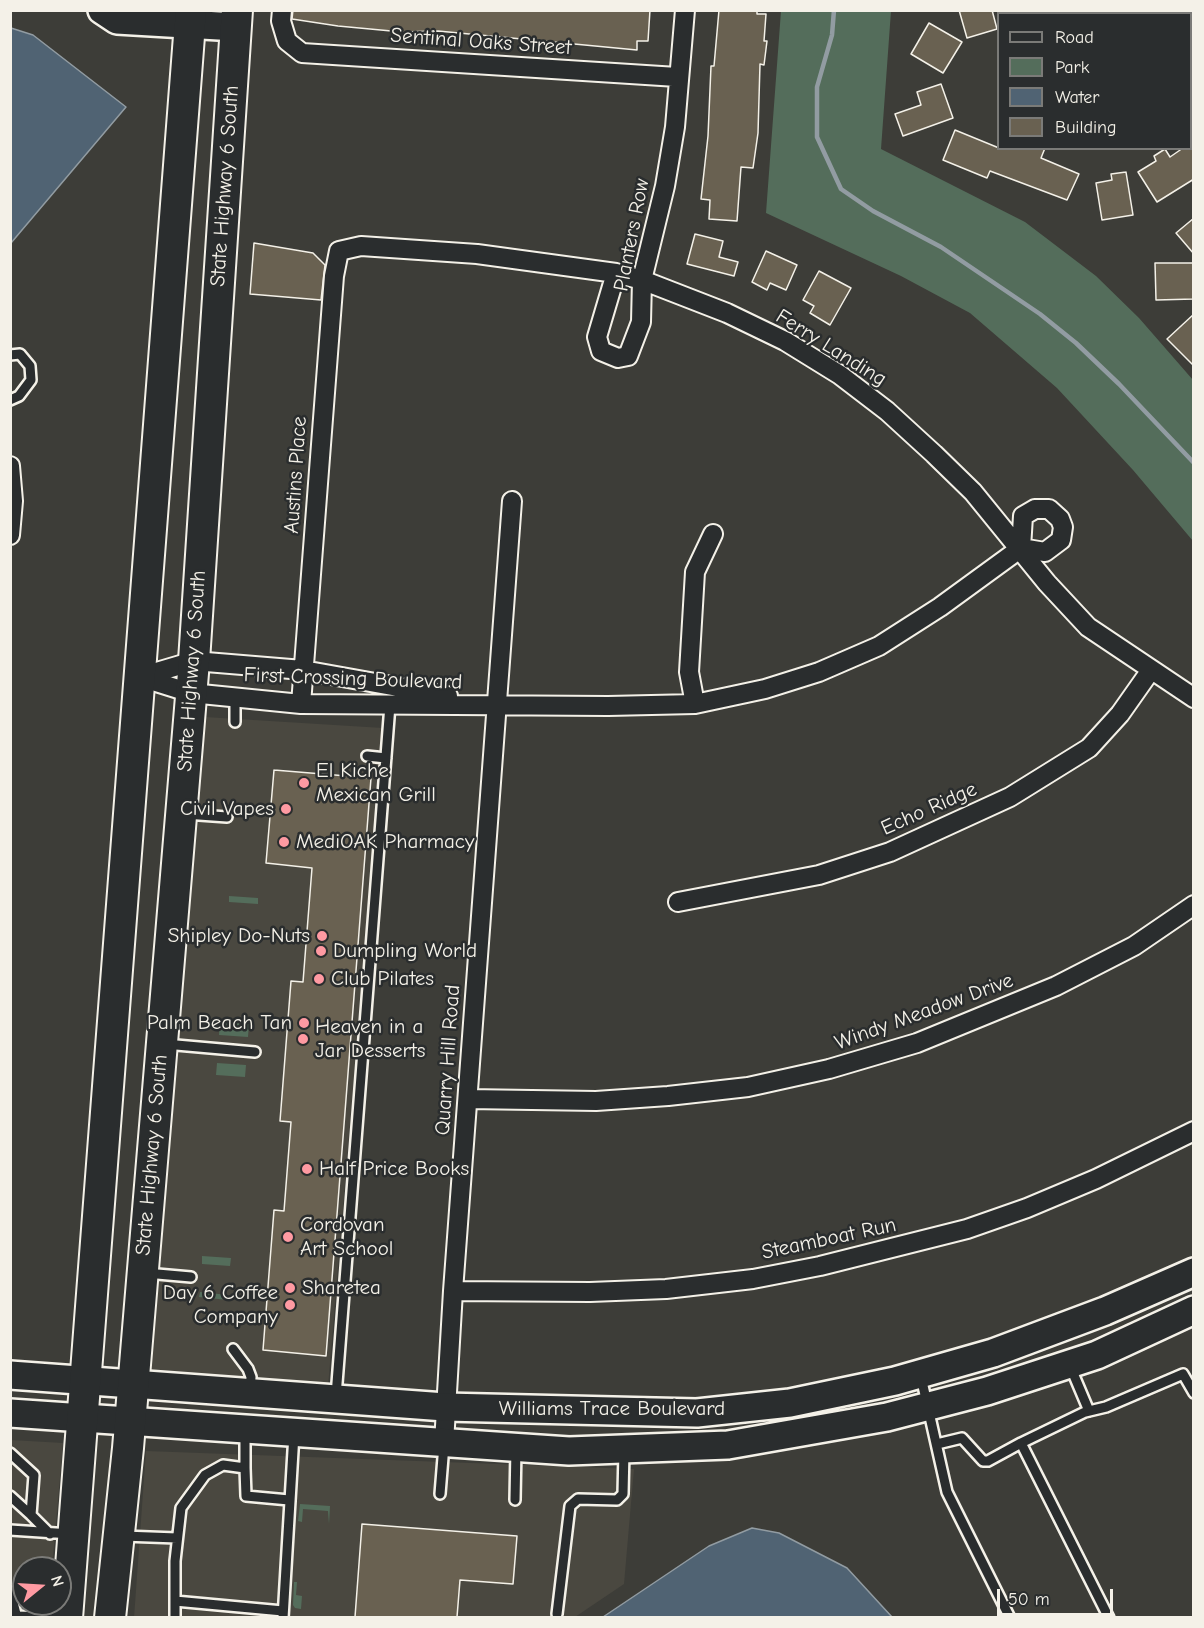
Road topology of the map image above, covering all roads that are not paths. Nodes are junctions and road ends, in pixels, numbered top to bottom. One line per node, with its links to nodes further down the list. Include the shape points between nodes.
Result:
1 (102, 10): 4 (main road, via 117,20)
2 (282, 10): 6 (street, Sentinal Oaks Street, via 287,41 302,53)
3 (685, 10): 6 (street, Planters Row)
4 (191, 17): 5 (main road); 20 (main road)
5 (237, 19): 17 (main road, State Highway 6 South)
6 (677, 77): 9 (street, Planters Row, via 675,127)
7 (339, 251): 8 (street, Ferry Landing, via 361,246 477,254); 18 (street, Austins Place)
8 (616, 273): 9 (street, Ferry Landing); 9 (street, Planters Row, via 597,337 601,351 608,356 628,356 635,344 641,322)
9 (642, 280): 16 (street, Ferry Landing, via 785,341 840,375 934,454)
10 (10, 355): 11 (lane, via 20,354 30,366 30,380 19,396)
11 (10, 400)
12 (10, 466): 15 (street)
13 (512, 501): 27 (street, Quarry Hill Road)
14 (713, 534): 25 (street, via 695,572 689,672)
15 (10, 535)
16 (1021, 548): 19 (street, Ferry Landing, via 1088,627); 25 (street, First Crossing Boulevard, via 879,646 819,672)
17 (194, 661): 18 (street, First Crossing Boulevard); 20 (street, First Crossing Boulevard); 21 (main road, State Highway 6 South)
18 (303, 670): 24 (street, Austins Place); 27 (street, First Crossing Boulevard)
19 (1151, 670): 23 (street, Ferry Landing); 33 (street, Echo Ridge, via 1120,714 1089,748 1010,798 890,852 819,874)
20 (140, 677): 21 (street, First Crossing Boulevard); 35 (main road)
21 (192, 693): 22 (street, First Crossing Boulevard); 31 (main road, State Highway 6 South)
22 (235, 698): 24 (street, First Crossing Boulevard); 28 (lane)
23 (1194, 698)
24 (301, 704): 26 (street, First Crossing Boulevard)
25 (695, 704): 27 (street, First Crossing Boulevard)
26 (390, 705): 27 (street, First Crossing Boulevard); 30 (lane)
27 (496, 705): 38 (street, Quarry Hill Road)
28 (235, 722)
29 (367, 756): 30 (lane)
30 (386, 758): 53 (lane)
31 (181, 813): 32 (lane); 36 (main road, State Highway 6 South)
32 (227, 818)
33 (678, 902)
34 (1194, 905): 38 (street, Windy Meadow Drive, via 1134,946 1056,986 917,1043 829,1069 748,1087 668,1096 596,1101)
35 (112, 1041): 36 (main road); 49 (main road)
36 (162, 1043): 37 (lane); 40 (main road, State Highway 6 South)
37 (255, 1052)
38 (468, 1099): 43 (street, Quarry Hill Road)
39 (1194, 1131): 43 (street, Steamboat Run, via 1017,1212 968,1229 820,1266 666,1289)
40 (142, 1273): 42 (lane); 50 (main road, State Highway 6 South)
41 (1193, 1273): 47 (main road, Williams Trace Boulevard, via 1023,1342)
42 (191, 1277)
43 (453, 1291): 55 (street, Quarry Hill Road)
44 (1194, 1310): 46 (main road, Williams Trace Boulevard)
45 (233, 1349): 51 (lane, via 251,1377)
46 (1069, 1364): 54 (main road, Williams Trace Boulevard); 56 (lane)
47 (920, 1374): 54 (lane); 55 (main road, Williams Trace Boulevard, via 790,1403 697,1413)
48 (10, 1375): 49 (main road, Williams Trace Boulevard)
49 (86, 1380): 50 (main road, Williams Trace Boulevard); 58 (main road)
50 (132, 1384): 51 (main road, Williams Trace Boulevard); 59 (main road, State Highway 6 South)
51 (250, 1393): 53 (main road, Williams Trace Boulevard)
52 (1194, 1393): 56 (lane, via 1183,1374)
53 (336, 1400): 55 (main road, Williams Trace Boulevard)
54 (929, 1406): 64 (lane); 66 (main road, Williams Trace Boulevard, via 728,1445)
55 (445, 1407): 62 (street, Quarry Hill Road)
56 (1089, 1411): 63 (lane)
57 (10, 1413): 58 (main road, Williams Trace Boulevard)
58 (82, 1419): 59 (main road, Williams Trace Boulevard); 75 (main road)
59 (129, 1423): 60 (main road, Williams Trace Boulevard); 76 (main road, State Highway 6 South)
60 (245, 1431): 61 (main road, Williams Trace Boulevard); 68 (lane)
61 (294, 1434): 62 (main road, Williams Trace Boulevard); 71 (lane)
62 (444, 1443): 65 (main road, Williams Trace Boulevard); 69 (lane)
63 (1021, 1443): 64 (lane, via 988,1461 983,1461 962,1438); 87 (lane)
64 (937, 1444): 86 (lane, via 947,1492)
65 (516, 1447): 66 (main road, Williams Trace Boulevard, via 569,1451); 72 (lane)
66 (624, 1449): 81 (lane, via 623,1494 617,1500 578,1499 570,1506)
67 (10, 1453): 73 (lane, via 34,1475)
68 (245, 1468): 71 (lane, via 246,1496); 77 (lane, via 223,1466 205,1475 181,1508)
69 (440, 1494)
70 (10, 1496): 73 (lane)
71 (290, 1500): 80 (lane)
72 (515, 1500)
73 (31, 1515): 75 (lane)
74 (12, 1529): 75 (lane)
75 (62, 1534): 83 (main road)
76 (117, 1535): 77 (lane); 84 (main road, State Highway 6 South)
77 (177, 1538): 79 (lane)
78 (10, 1591): 82 (lane)
79 (175, 1601): 80 (lane); 85 (lane)
80 (283, 1614)
81 (557, 1614)
82 (15, 1617): 83 (lane)
83 (67, 1617)
84 (110, 1617)
85 (175, 1617)
86 (1010, 1617)
87 (1109, 1617)

